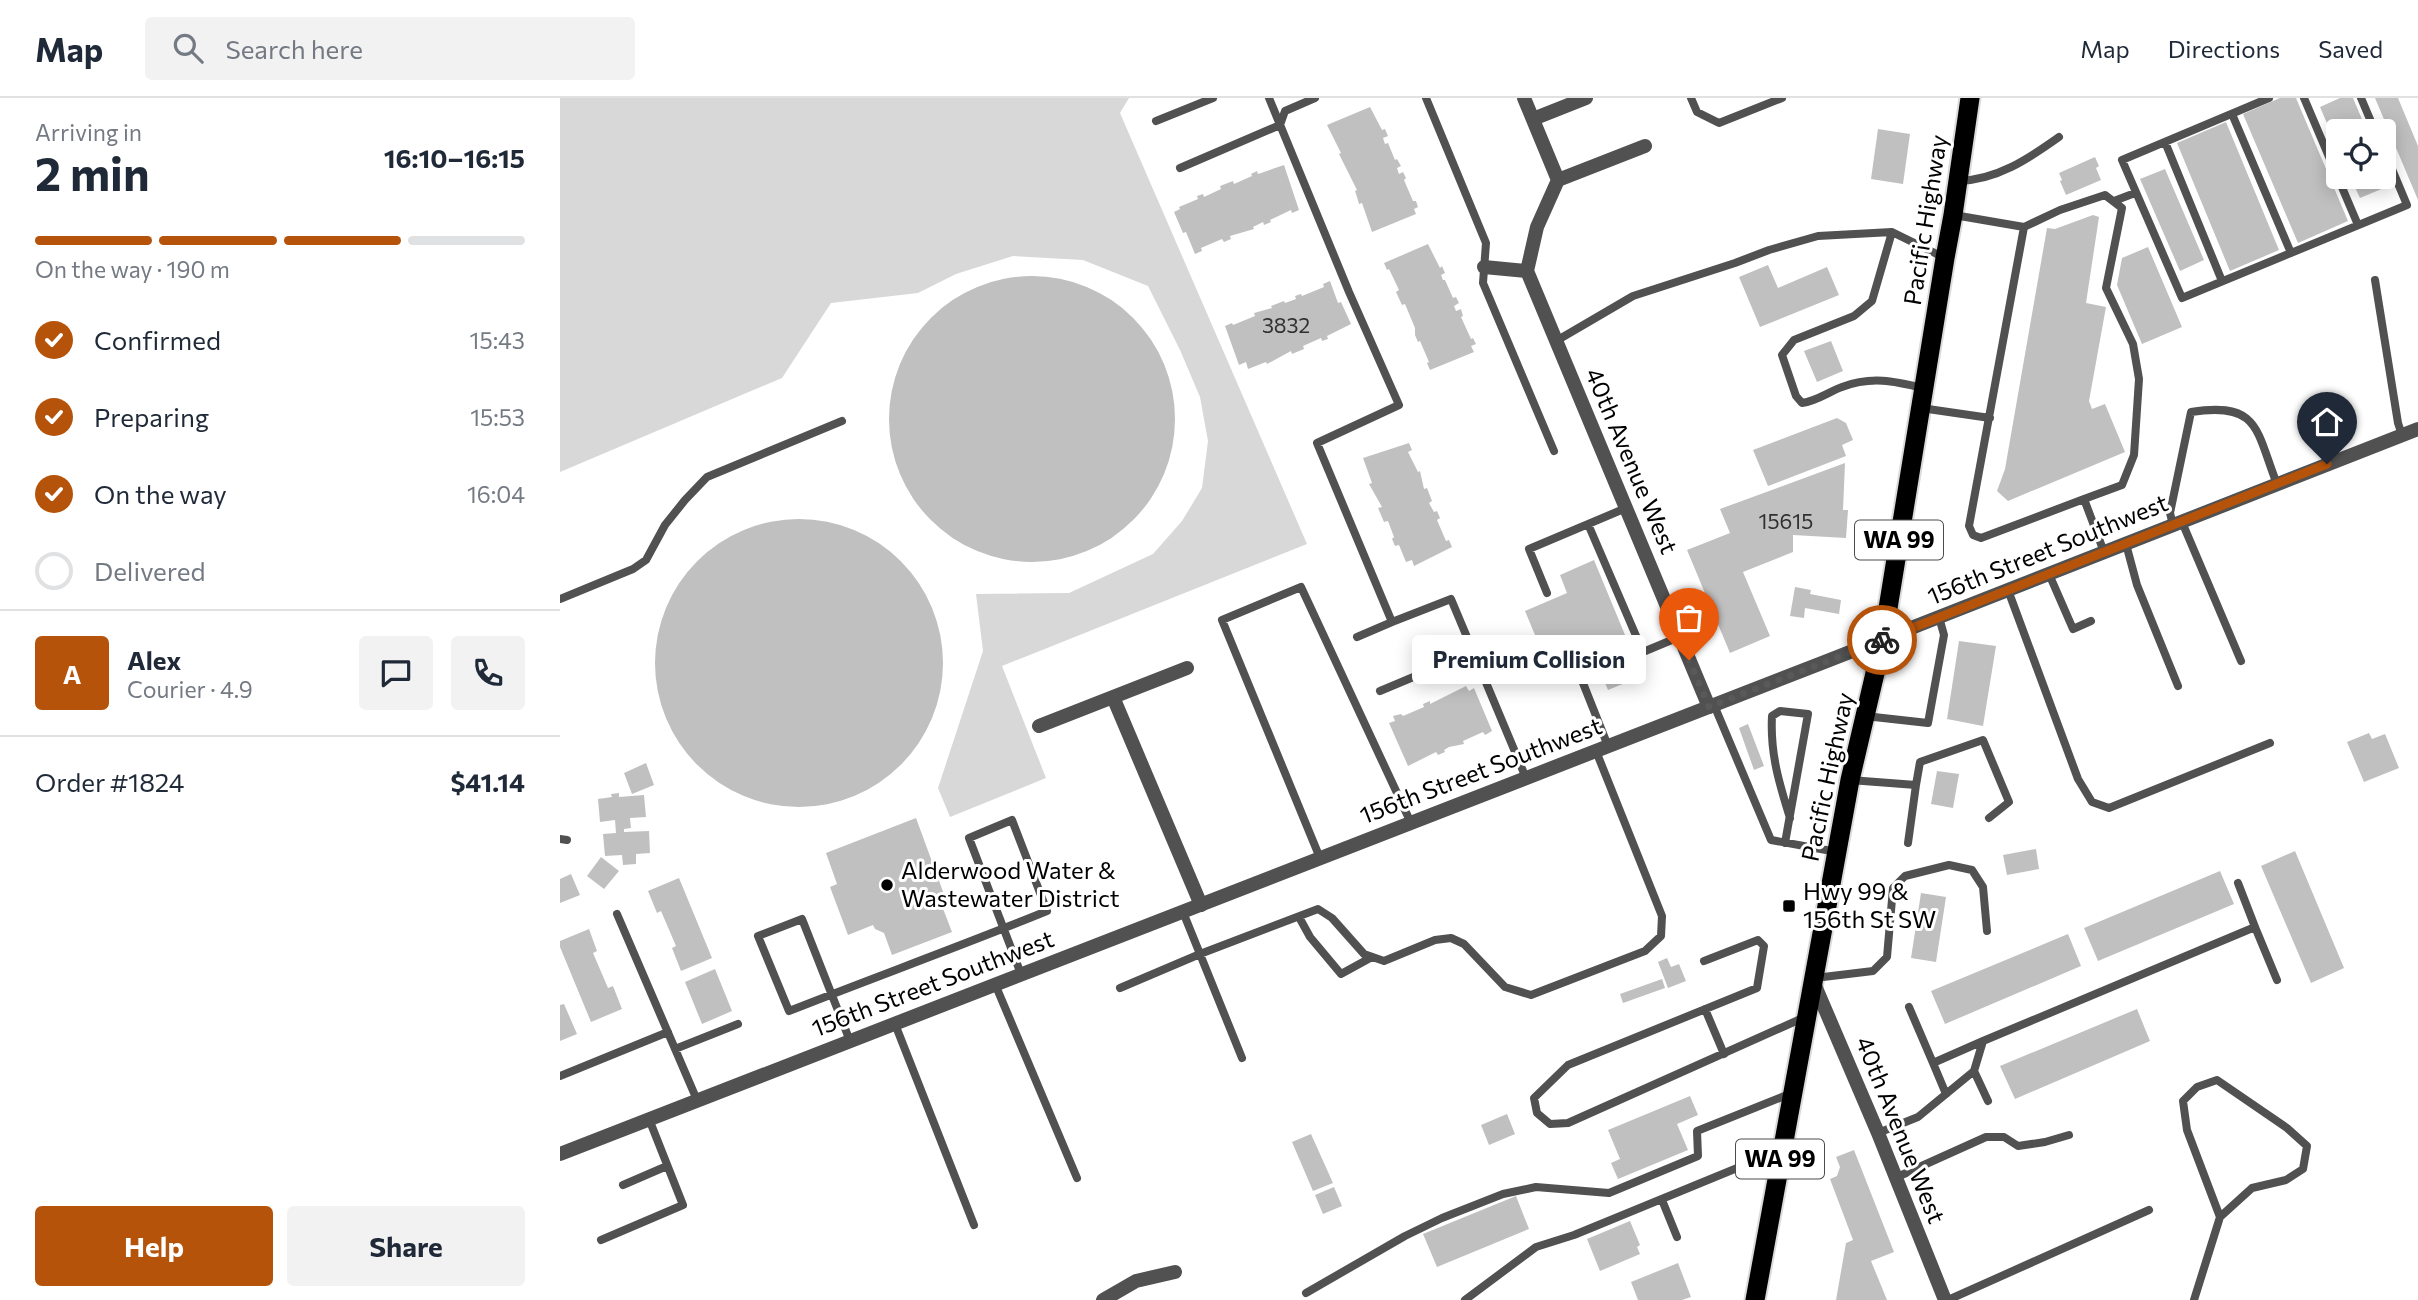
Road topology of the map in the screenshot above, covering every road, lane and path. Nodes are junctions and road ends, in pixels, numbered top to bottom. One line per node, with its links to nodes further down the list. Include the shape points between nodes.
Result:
1 (1213, 98): 16 (lane)
2 (1269, 98): 17 (lane)
3 (1315, 98): 17 (lane, via 1285,111)
4 (1426, 98): 33 (lane, via 1486,243)
5 (1524, 98): 14 (street)
6 (1586, 98): 14 (street)
7 (1691, 98): 8 (lane, via 1697,112 1719,123)
8 (1782, 98)
9 (1970, 98): 24 (highway, Pacific Highway / WA 99)
10 (2269, 98): 13 (lane)
11 (2305, 98): 28 (lane)
12 (2361, 98): 15 (lane)
13 (2232, 114): 19 (lane); 31 (lane)
14 (1533, 119): 23 (street)
15 (2370, 119)
16 (1156, 121)
17 (1280, 125): 21 (lane); 58 (lane, via 1399,405 1317,443)
18 (2059, 137): 24 (lane, via 2014,166 1975,181)
19 (2165, 142): 25 (lane, via 2122,160); 36 (lane)
20 (1645, 146): 23 (street)
21 (1180, 168)
22 (2396, 179): 28 (lane, via 2407,205)
23 (1558, 180): 34 (street, via 1537,227)
24 (1958, 181): 27 (highway, Pacific Highway / WA 99)
25 (2135, 193): 26 (lane); 36 (lane, via 2182,298)
26 (2114, 201): 29 (lane, via 2105,195); 46 (lane, via 2122,208 2106,288 2133,344 2138,379 2134,455 2122,485)
27 (1953, 215): 29 (lane); 32 (highway, Pacific Highway / WA 99)
28 (2358, 225): 31 (lane)
29 (2024, 227): 40 (lane)
30 (1892, 232): 32 (lane); 37 (lane, via 1818,236 1769,250 1633,296); 38 (lane, via 1872,302 1854,316 1794,340 1782,355 1802,403 1866,380)
31 (2291, 253): 36 (lane)
32 (1945, 257): 38 (highway, Pacific Highway / WA 99)
33 (1484, 267): 34 (street); 44 (lane, via 1483,283)
34 (1527, 271): 37 (street, 40th Avenue West)
35 (2375, 280): 43 (lane)
36 (2222, 281)
37 (1556, 341): 47 (street, 40th Avenue West)
38 (1924, 388): 39 (highway, Pacific Highway / WA 99)
39 (1921, 408): 40 (lane); 61 (highway, Pacific Highway / WA 99)
40 (1990, 418): 46 (lane, via 1969,526 1973,535 1994,535)
41 (842, 422): 55 (lane, via 707,477 665,525 646,559 633,569)
42 (2418, 429): 43 (street, 156th Street Southwest)
43 (2402, 435): 45 (street, 156th Street Southwest)
44 (1555, 451)
45 (2277, 484): 48 (street, 156th Street Southwest); 48 (lane, via 2259,432 2241,412 2213,408 2191,412 2170,513)
46 (2084, 499): 51 (lane)
47 (1626, 508): 49 (lane); 60 (street, 40th Avenue West)
48 (2178, 523): 50 (street, 156th Street Southwest); 63 (lane)
49 (1588, 524): 54 (lane, via 1529,549); 60 (lane, via 1643,652)
50 (2126, 544): 51 (street, 156th Street Southwest); 66 (lane, via 2137,585)
51 (2104, 552): 52 (street, 156th Street Southwest)
52 (2049, 574): 53 (street, 156th Street Southwest); 57 (lane, via 2073,629)
53 (2008, 590): 56 (street, 156th Street Southwest); 72 (lane, via 2078,779 2092,802 2109,808)
54 (1547, 593)
55 (560, 599)
56 (1939, 617): 61 (street, 156th Street Southwest); 70 (lane, via 1944,635 1928,723)
57 (2091, 621)
58 (1392, 622): 59 (lane); 62 (lane, via 1451,598)
59 (1357, 637)
60 (1679, 637): 69 (street, 40th Avenue West)
61 (1883, 639): 69 (street, 156th Street Southwest); 70 (highway, Pacific Highway / WA 99)
62 (1473, 652): 67 (lane); 74 (lane)
63 (2241, 661)
64 (1187, 668): 68 (street)
65 (1577, 668): 73 (lane)
66 (2178, 686)
67 (1380, 691)
68 (1113, 697): 71 (street); 85 (street)
69 (1711, 706): 73 (street, 156th Street Southwest); 80 (lane, via 1771,840)
70 (1866, 716): 75 (highway, Pacific Highway / WA 99)
71 (1039, 726)
72 (2270, 743)
73 (1602, 749): 74 (street, 156th Street Southwest); 93 (lane, via 1662,916 1661,936 1645,951 1531,995 1505,987 1464,944 1451,938 1384,961)
74 (1526, 778): 79 (street, 156th Street Southwest)
75 (1850, 780): 76 (lane); 82 (highway, Pacific Highway / WA 99)
76 (1916, 785): 78 (lane, via 1920,762 1983,740 2009,802); 81 (lane)
77 (1790, 818): 77 (lane, via 1808,714 1780,711 1772,716 1771,739 1774,767); 80 (lane)
78 (1989, 818)
79 (1411, 823): 83 (street, 156th Street Southwest); 83 (lane, via 1301,587 1222,620)
80 (1785, 843): 82 (lane)
81 (1908, 843)
82 (1837, 852): 96 (highway, Pacific Highway / WA 99)
83 (1320, 858): 85 (street, 156th Street Southwest)
84 (2238, 883): 89 (lane)
85 (1201, 905): 86 (street, 156th Street Southwest)
86 (1183, 912): 92 (lane); 95 (street, 156th Street Southwest)
87 (617, 914): 106 (lane)
88 (1298, 917): 92 (lane); 93 (lane, via 1318,909); 93 (lane, via 1340,974)
89 (2255, 928): 97 (lane); 108 (lane)
90 (1003, 929): 90 (lane, via 969,838 1012,820 1047,911); 95 (lane); 100 (lane)
91 (1987, 931): 96 (lane, via 1983,887 1972,870 1949,865 1905,876 1893,888 1887,957 1874,971)
92 (1200, 954): 99 (lane); 111 (lane)
93 (1372, 957)
94 (1704, 961): 102 (lane, via 1758,940 1764,946 1758,988)
95 (1021, 974): 98 (street, 156th Street Southwest)
96 (1812, 978): 103 (highway, Pacific Highway / WA 99); 120 (street, 40th Avenue West)
97 (2277, 980)
98 (995, 985): 105 (street, 156th Street Southwest); 125 (lane)
99 (1119, 988)
100 (832, 994): 100 (lane, via 802,919 758,936 789,1010); 107 (lane)
101 (1909, 1007): 112 (lane)
102 (1705, 1009): 110 (lane); 110 (lane, via 1568,1065 1534,1098 1537,1113 1550,1124 1569,1123)
103 (1805, 1017): 110 (lane); 115 (highway, Pacific Highway / WA 99)
104 (738, 1024): 109 (lane)
105 (895, 1024): 107 (street, 156th Street Southwest); 131 (lane)
106 (668, 1031): 109 (lane); 114 (lane)
107 (850, 1041): 117 (street, 156th Street Southwest)
108 (1983, 1041): 112 (lane); 113 (lane)
109 (675, 1049): 117 (lane)
110 (1724, 1054)
111 (1242, 1058)
112 (1933, 1063): 116 (lane)
113 (1974, 1071): 116 (lane); 118 (lane)
114 (560, 1076)
115 (1792, 1093): 122 (highway, Pacific Highway / WA 99); 135 (lane, via 1697,1131 1698,1156 1609,1193 1536,1187 1503,1194 1442,1218)
116 (1946, 1094): 120 (lane, via 1918,1117)
117 (697, 1100): 119 (street, 156th Street Southwest)
118 (1988, 1101)
119 (649, 1119): 123 (street, 156th Street Southwest); 124 (lane)
120 (1878, 1133): 126 (street, 40th Avenue West)
121 (2069, 1135): 126 (lane, via 2018,1146 2004,1137 1986,1137)
122 (1782, 1150): 128 (lane); 138 (highway, Pacific Highway / WA 99)
123 (560, 1154)
124 (667, 1166): 127 (lane); 133 (lane, via 683,1205)
125 (1077, 1178)
126 (1895, 1178): 139 (street, 40th Avenue West)
127 (623, 1185)
128 (1662, 1200): 132 (lane); 137 (lane, via 1536,1247)
129 (2149, 1210): 139 (lane)
130 (2220, 1217): 130 (lane, via 2252,1188 2286,1180 2303,1169 2306,1146 2217,1080 2197,1087 2183,1101 2187,1130); 140 (lane)
131 (974, 1225)
132 (1676, 1237)
133 (601, 1240)
134 (1175, 1272): 136 (street, via 1136,1280)
135 (1306, 1293)
136 (1103, 1300)
137 (1465, 1300)
138 (1755, 1300)
139 (1947, 1300)
140 (2194, 1300)

